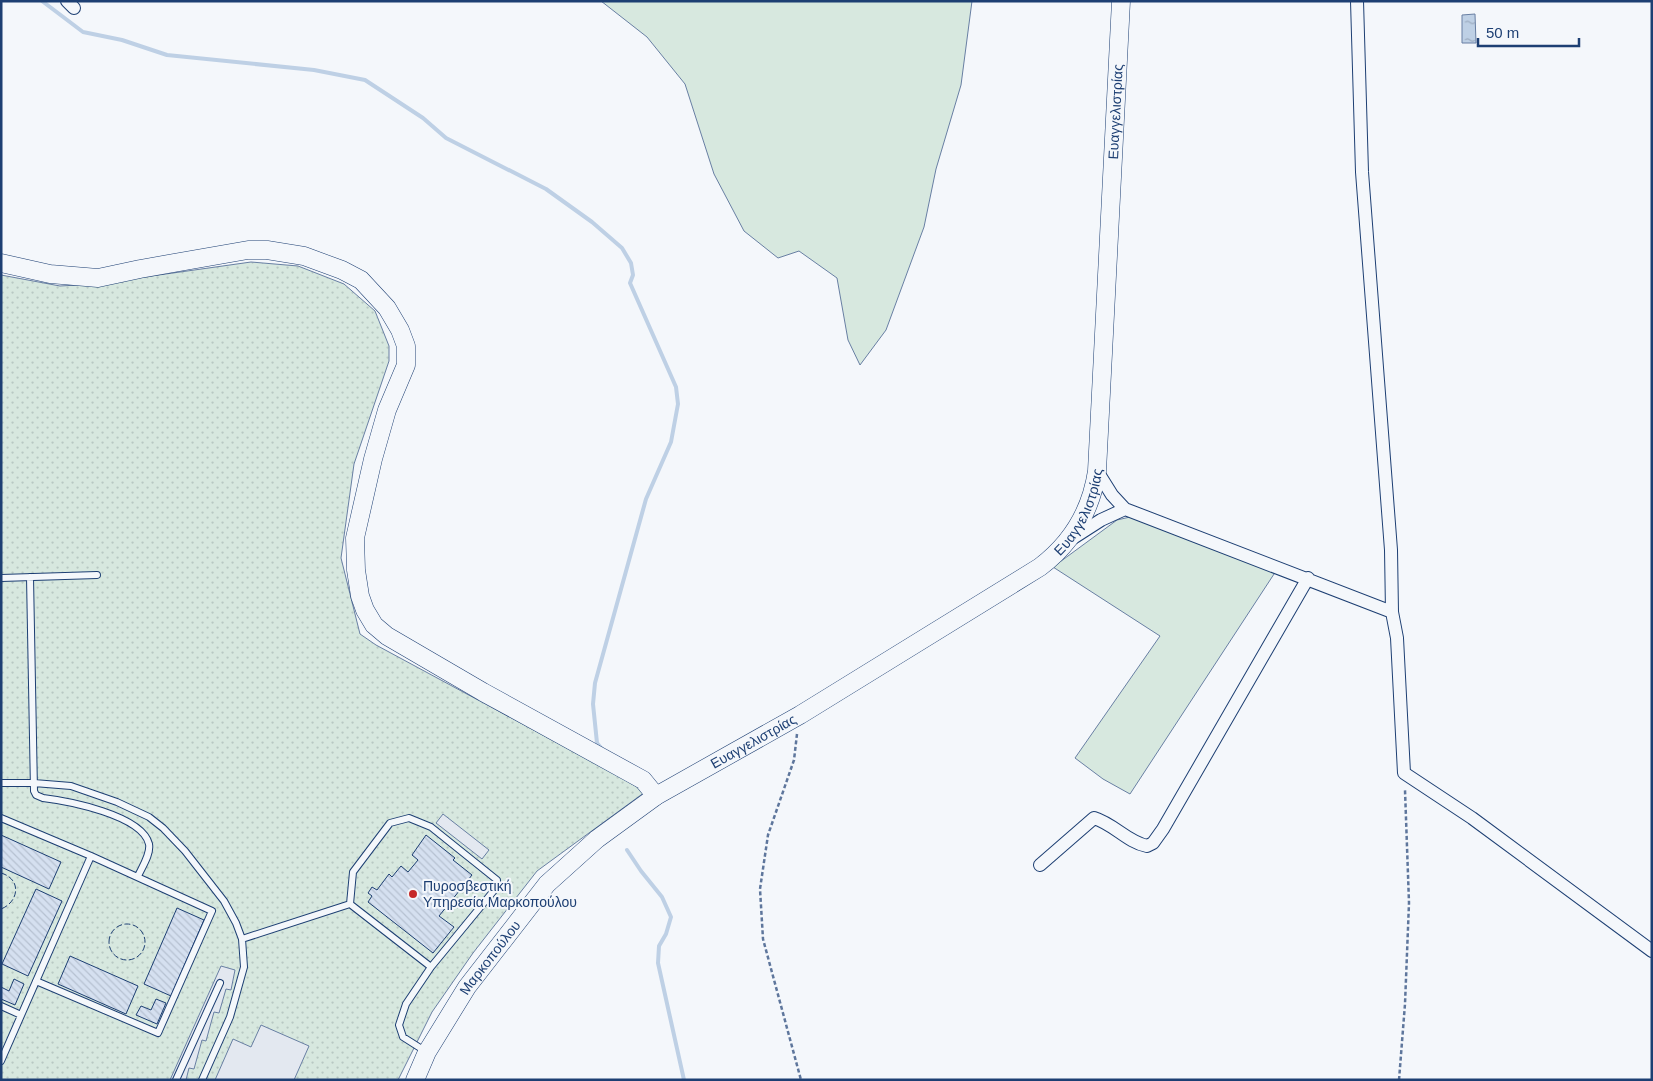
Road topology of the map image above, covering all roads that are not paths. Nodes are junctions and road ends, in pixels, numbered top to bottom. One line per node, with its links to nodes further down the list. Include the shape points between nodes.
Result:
1 (1121, 1): 4 (main road, Ευαγγελιστρίας)
2 (1357, 1): 11 (street, via 1362,172)
3 (1, 263): 14 (main road, via 50,274 98,278 248,250 267,250 311,258 361,280 387,308 406,346 406,365 387,410 372,459 356,538 356,570 365,610 374,625 387,636 643,780)
4 (1097, 471): 5 (street); 6 (main road, Ευαγγελιστρίας, via 1087,509)
5 (1125, 509): 6 (street); 10 (street)
6 (1069, 540): 14 (main road, Ευαγγελιστρίας, via 1040,566 800,715)
7 (97, 576): 8 (lane)
8 (30, 577): 9 (lane); 13 (lane)
9 (1, 578)
10 (1308, 578): 11 (street); 17 (street, via 1153,843 1147,846 1138,844 1104,821 1094,818)
11 (1392, 612): 21 (street, via 1397,638 1404,773 1472,818)
12 (1, 783): 13 (lane)
13 (34, 783): 18 (lane, via 36,795 89,806 120,818 146,836 148,853); 20 (lane, via 72,786 149,817 185,851 224,901)
14 (656, 796): 27 (main road, Μαρκοπούλου, via 597,839 548,884 468,987)
15 (1, 818): 16 (lane)
16 (91, 856): 18 (lane); 23 (lane)
17 (1040, 864)
18 (138, 876): 23 (lane, via 212,911 158,1033)
19 (350, 904): 20 (lane); 22 (lane); 22 (lane, via 353,872 390,823 409,818 431,827 496,880 496,888)
20 (242, 939): 30 (lane, via 244,967 230,1017)
21 (1652, 951)
22 (432, 967): 27 (lane, via 406,1004 399,1025 403,1037)
23 (36, 981): 26 (lane)
24 (220, 983): 29 (lane)
25 (1, 1006): 26 (lane)
26 (21, 1015): 28 (lane)
27 (427, 1052): 31 (main road, Μαρκοπούλου)
28 (1, 1061)
29 (176, 1080)
30 (202, 1080)
31 (415, 1080)

